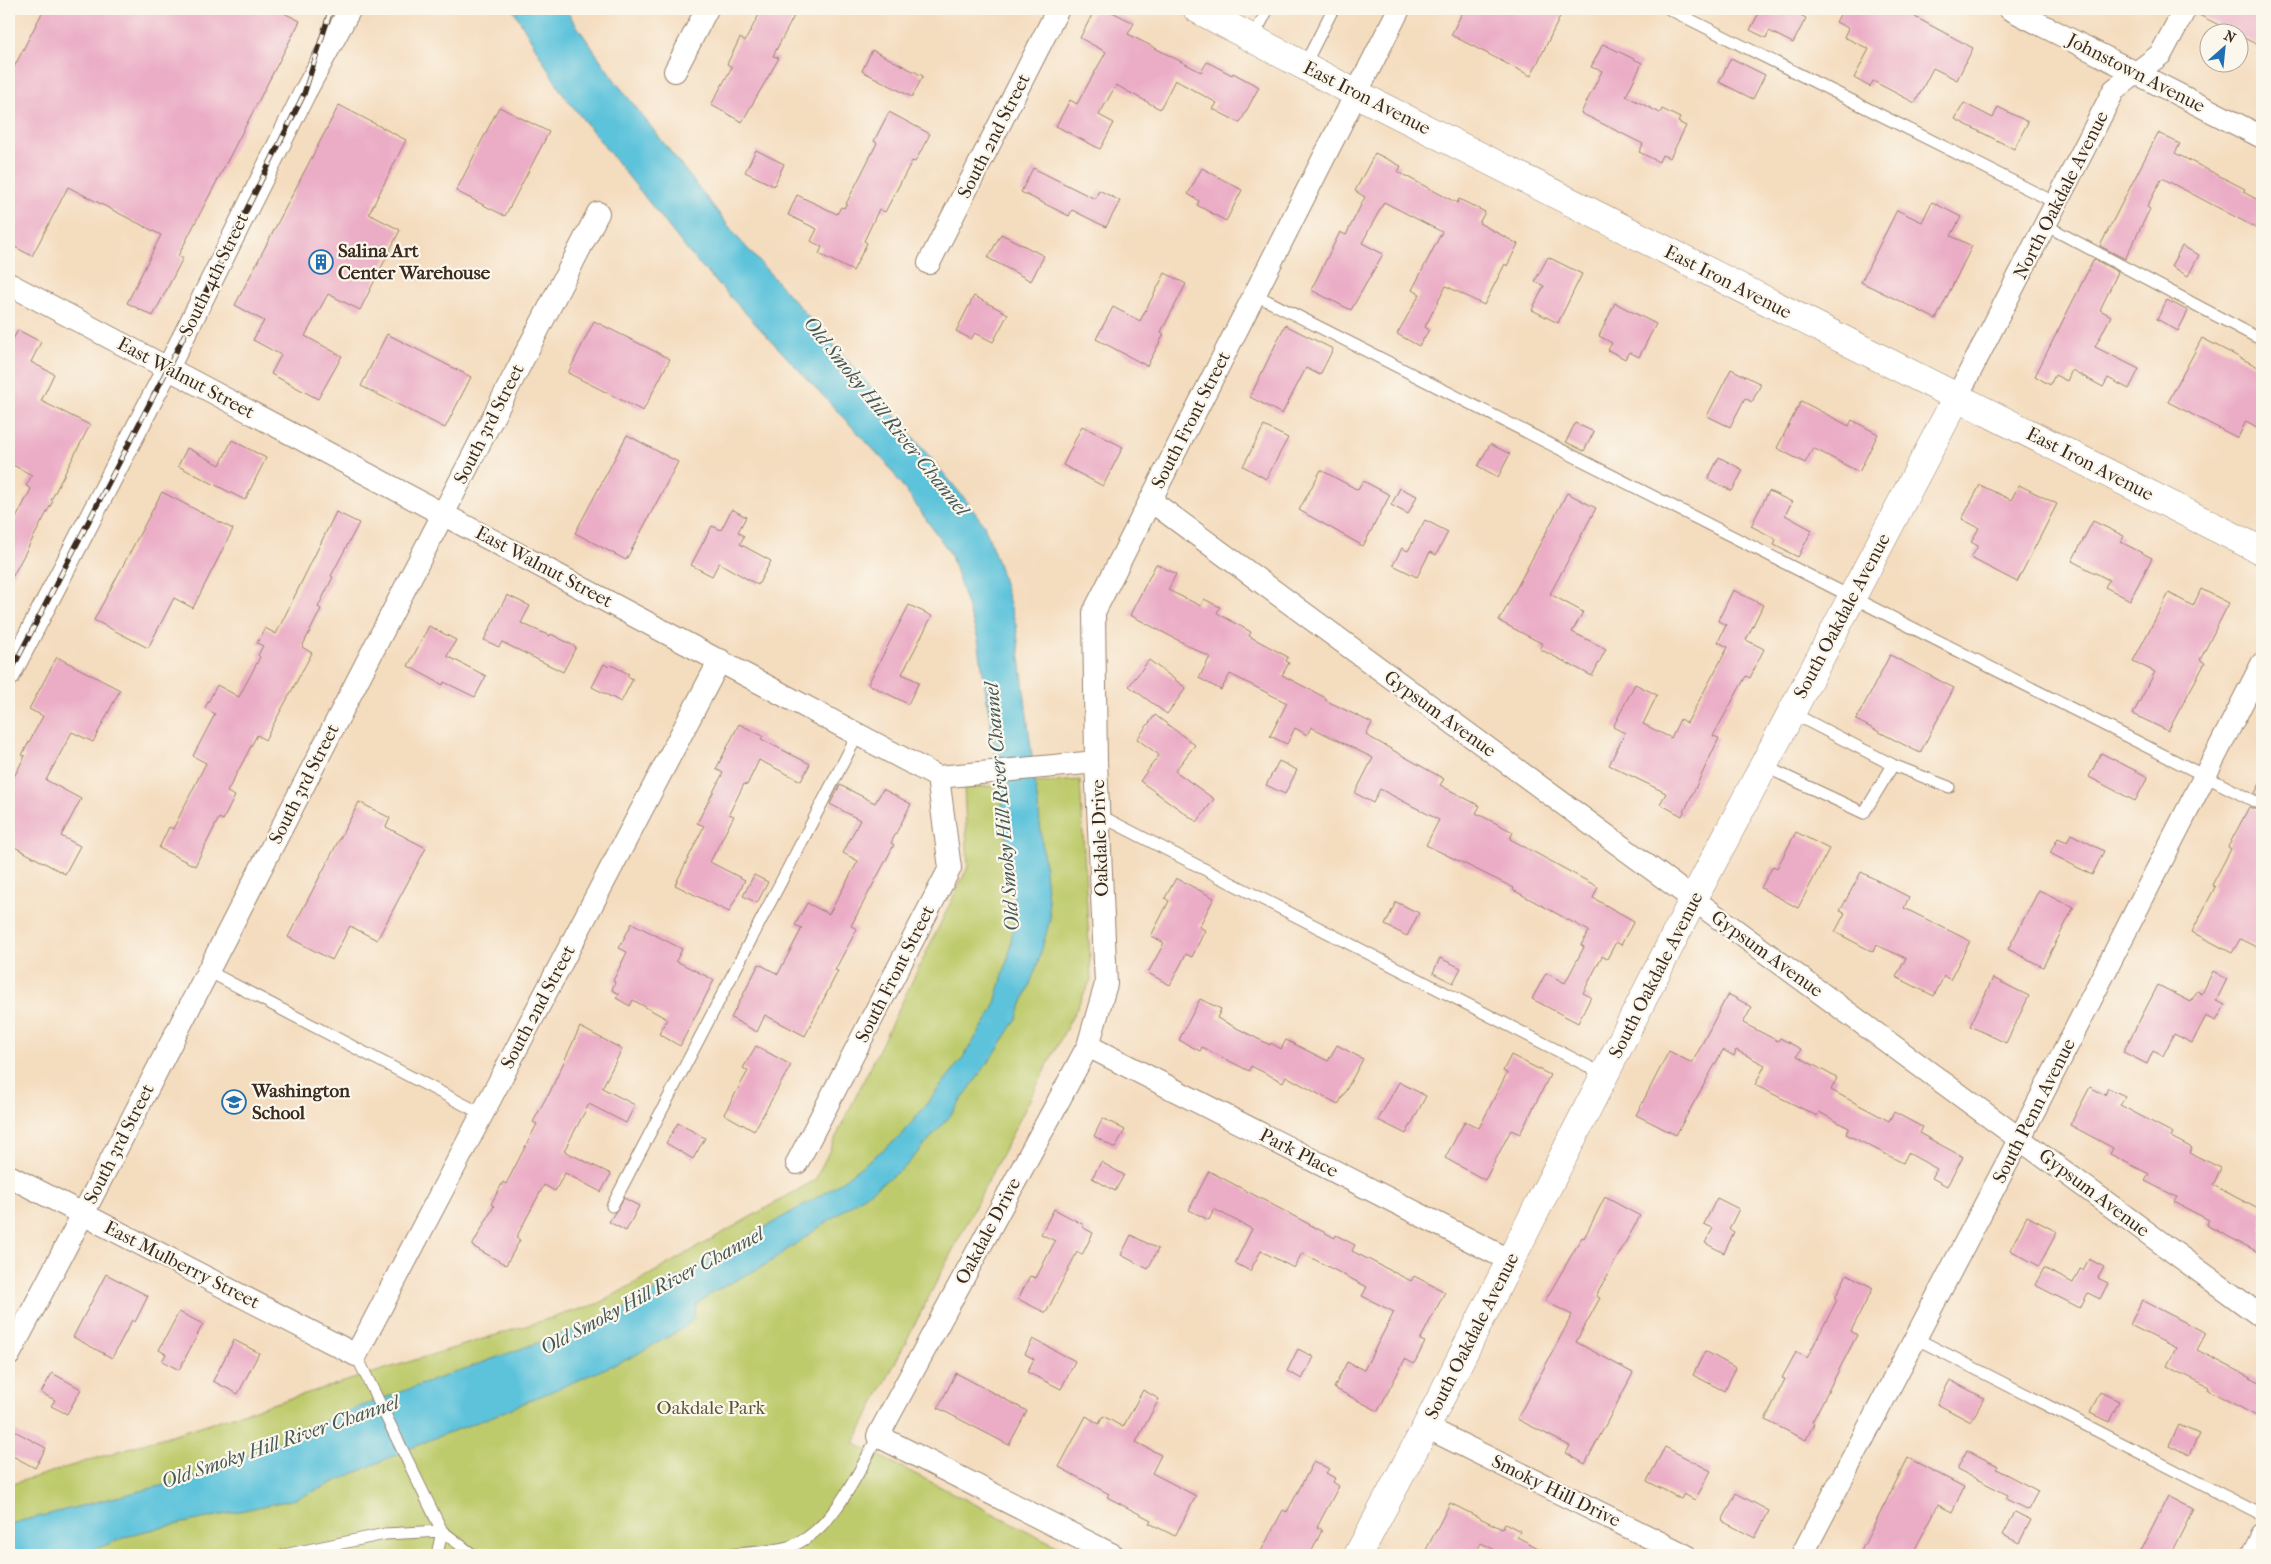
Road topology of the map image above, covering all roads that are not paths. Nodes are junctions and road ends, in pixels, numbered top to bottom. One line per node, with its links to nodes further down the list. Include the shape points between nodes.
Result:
1 (350, 9): 24 (street, South 4th Street, via 304,94)
2 (707, 9): 13 (street)
3 (1058, 9): 20 (street, South 2nd Street)
4 (1197, 9): 11 (street, East Iron Avenue)
5 (1268, 9): 11 (lane)
6 (1333, 9): 12 (lane)
7 (1399, 9): 15 (street, South Front Street)
8 (1669, 9): 17 (lane)
9 (2010, 9): 14 (street, Johnstown Avenue)
10 (2185, 9): 14 (street, North Oakdale Avenue, via 2161,54)
11 (1253, 38): 12 (street, East Iron Avenue)
12 (1304, 66): 15 (street, East Iron Avenue)
13 (675, 71)
14 (2138, 73): 16 (street, Johnstown Avenue); 17 (street, North Oakdale Avenue, via 2114,90)
15 (1355, 93): 22 (street, South Front Street); 25 (street, East Iron Avenue)
16 (2262, 137)
17 (2056, 203): 19 (street, North Oakdale Avenue)
18 (598, 212): 27 (street, South 3rd Street)
19 (2045, 225): 23 (lane); 25 (street, North Oakdale Avenue)
20 (929, 263)
21 (9, 284): 24 (street, East Walnut Street)
22 (1254, 294): 26 (street, South Front Street); 29 (lane)
23 (2262, 340)
24 (168, 368): 27 (street, East Walnut Street); 32 (street, South 4th Street)
25 (1957, 397): 28 (street, East Iron Avenue); 29 (street, South Oakdale Avenue)
26 (1151, 501): 35 (street, South Front Street, via 1094,612); 43 (street, Gypsum Avenue)
27 (443, 513): 30 (street, East Walnut Street); 44 (street, South 3rd Street)
28 (2262, 551)
29 (1852, 598): 33 (street, South Oakdale Avenue); 39 (lane)
30 (720, 660): 34 (street, East Walnut Street); 47 (street, South 2nd Street)
31 (2262, 664): 39 (street, South Penn Avenue)
32 (9, 675)
33 (1792, 713): 36 (lane); 37 (street, South Oakdale Avenue)
34 (858, 734): 38 (street, East Walnut Street); 51 (lane)
35 (1096, 762): 38 (street); 42 (street, Oakdale Drive)
36 (1893, 765): 37 (lane, via 1864,813); 40 (lane)
37 (1764, 766): 43 (street, South Oakdale Avenue)
38 (938, 776): 49 (street, South Front Street, via 950,868)
39 (2205, 777): 41 (lane); 48 (street, South Penn Avenue)
40 (1949, 787)
41 (2262, 806)
42 (1098, 815): 45 (street, Oakdale Drive, via 1106,984); 46 (lane)
43 (1694, 900): 46 (street, South Oakdale Avenue); 48 (street, Gypsum Avenue)
44 (208, 971): 47 (lane); 52 (street, South 3rd Street)
45 (1088, 1046): 53 (street, Park Place); 59 (street, Oakdale Drive)
46 (1605, 1075): 53 (street, South Oakdale Avenue)
47 (482, 1114): 57 (street, South 2nd Street)
48 (2020, 1138): 54 (street, Gypsum Avenue); 55 (street, South Penn Avenue)
49 (797, 1162)
50 (9, 1176): 52 (street, East Mulberry Street)
51 (612, 1206)
52 (83, 1214): 56 (street, South 3rd Street); 57 (street, East Mulberry Street)
53 (1510, 1261): 58 (street, South Oakdale Avenue)
54 (2262, 1317)
55 (1915, 1338): 60 (lane); 70 (street, South Penn Avenue)
56 (9, 1354)
57 (359, 1361): 61 (lane)
58 (1426, 1427): 68 (street, South Oakdale Avenue); 69 (street, Smoky Hill Drive)
59 (878, 1436): 66 (lane, via 847,1496 815,1531 789,1547); 67 (street)
60 (2262, 1515)
61 (442, 1530): 63 (lane, via 385,1534); 64 (lane); 65 (lane)
62 (2262, 1535): 71 (street)
63 (284, 1555)
64 (437, 1555)
65 (473, 1555)
66 (726, 1555)
67 (1113, 1555)
68 (1358, 1555)
69 (1685, 1555)
70 (1802, 1555)
71 (2252, 1555)

